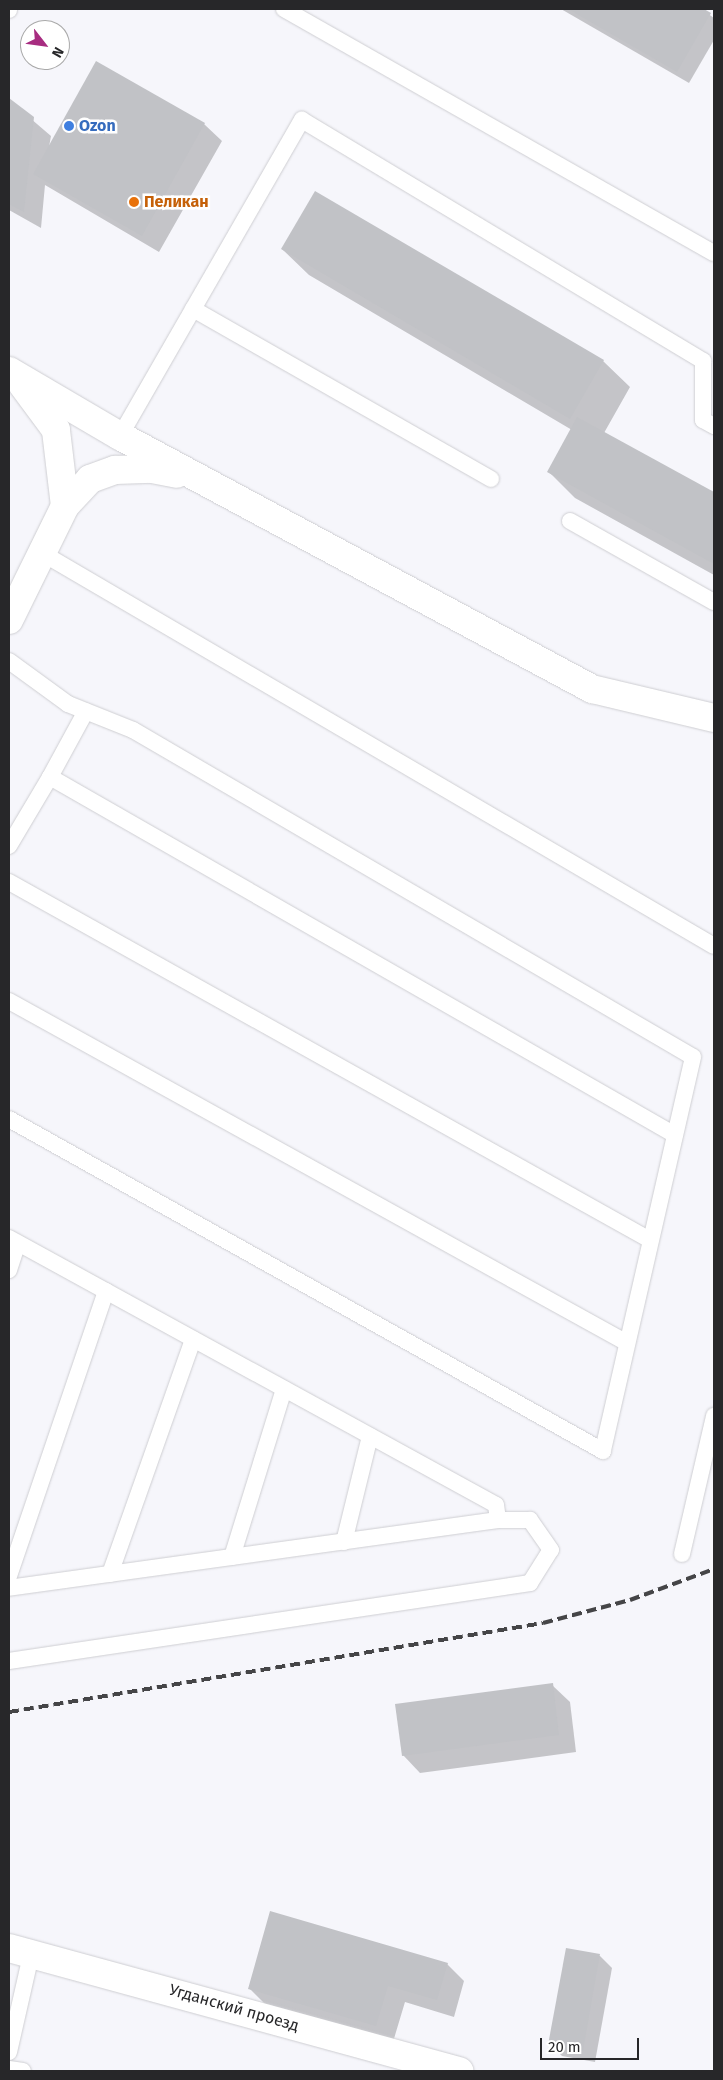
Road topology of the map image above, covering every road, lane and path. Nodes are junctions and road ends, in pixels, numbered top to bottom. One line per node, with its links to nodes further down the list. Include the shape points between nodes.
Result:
1 (284, 9): 2 (lane)
2 (714, 253)
3 (193, 309): 5 (lane, via 302,120 703,361 703,420); 6 (lane); 7 (lane)
4 (12, 373): 6 (street); 9 (street, via 56,430)
5 (714, 426)
6 (120, 436): 8 (street)
7 (491, 479)
8 (202, 480): 9 (street, via 152,469 115,470 90,479); 16 (street, via 592,689)
9 (64, 506): 11 (street)
10 (570, 521): 12 (lane)
11 (42, 553): 13 (street); 20 (lane)
12 (714, 602)
13 (9, 620)
14 (9, 660): 15 (lane)
15 (86, 711): 17 (lane); 23 (lane, via 133,730 693,1057)
16 (714, 718)
17 (50, 777): 18 (lane); 23 (lane)
18 (9, 846)
19 (9, 882): 25 (lane)
20 (714, 946)
21 (9, 1001): 29 (lane)
22 (9, 1119): 29 (lane, via 603,1451)
23 (675, 1135): 25 (lane)
24 (13, 1240): 26 (lane); 27 (lane)
25 (650, 1240): 29 (lane)
26 (9, 1270)
27 (106, 1291): 28 (lane); 38 (lane)
28 (193, 1339): 30 (lane); 37 (lane)
29 (627, 1343)
30 (284, 1389): 32 (lane); 36 (lane)
31 (714, 1416): 35 (lane)
32 (370, 1436): 33 (lane, via 496,1505); 34 (lane)
33 (498, 1520): 34 (lane); 40 (lane, via 530,1520 550,1550 530,1583)
34 (344, 1542): 36 (lane)
35 (682, 1554)
36 (232, 1557): 37 (lane)
37 (110, 1574): 39 (lane)
38 (9, 1576)
39 (9, 1588)
40 (9, 1661)
41 (20, 1950): 42 (lane); 45 (street, Угданский проезд)
42 (9, 2052)
43 (9, 2069): 44 (lane)
44 (23, 2071)
45 (459, 2071)

